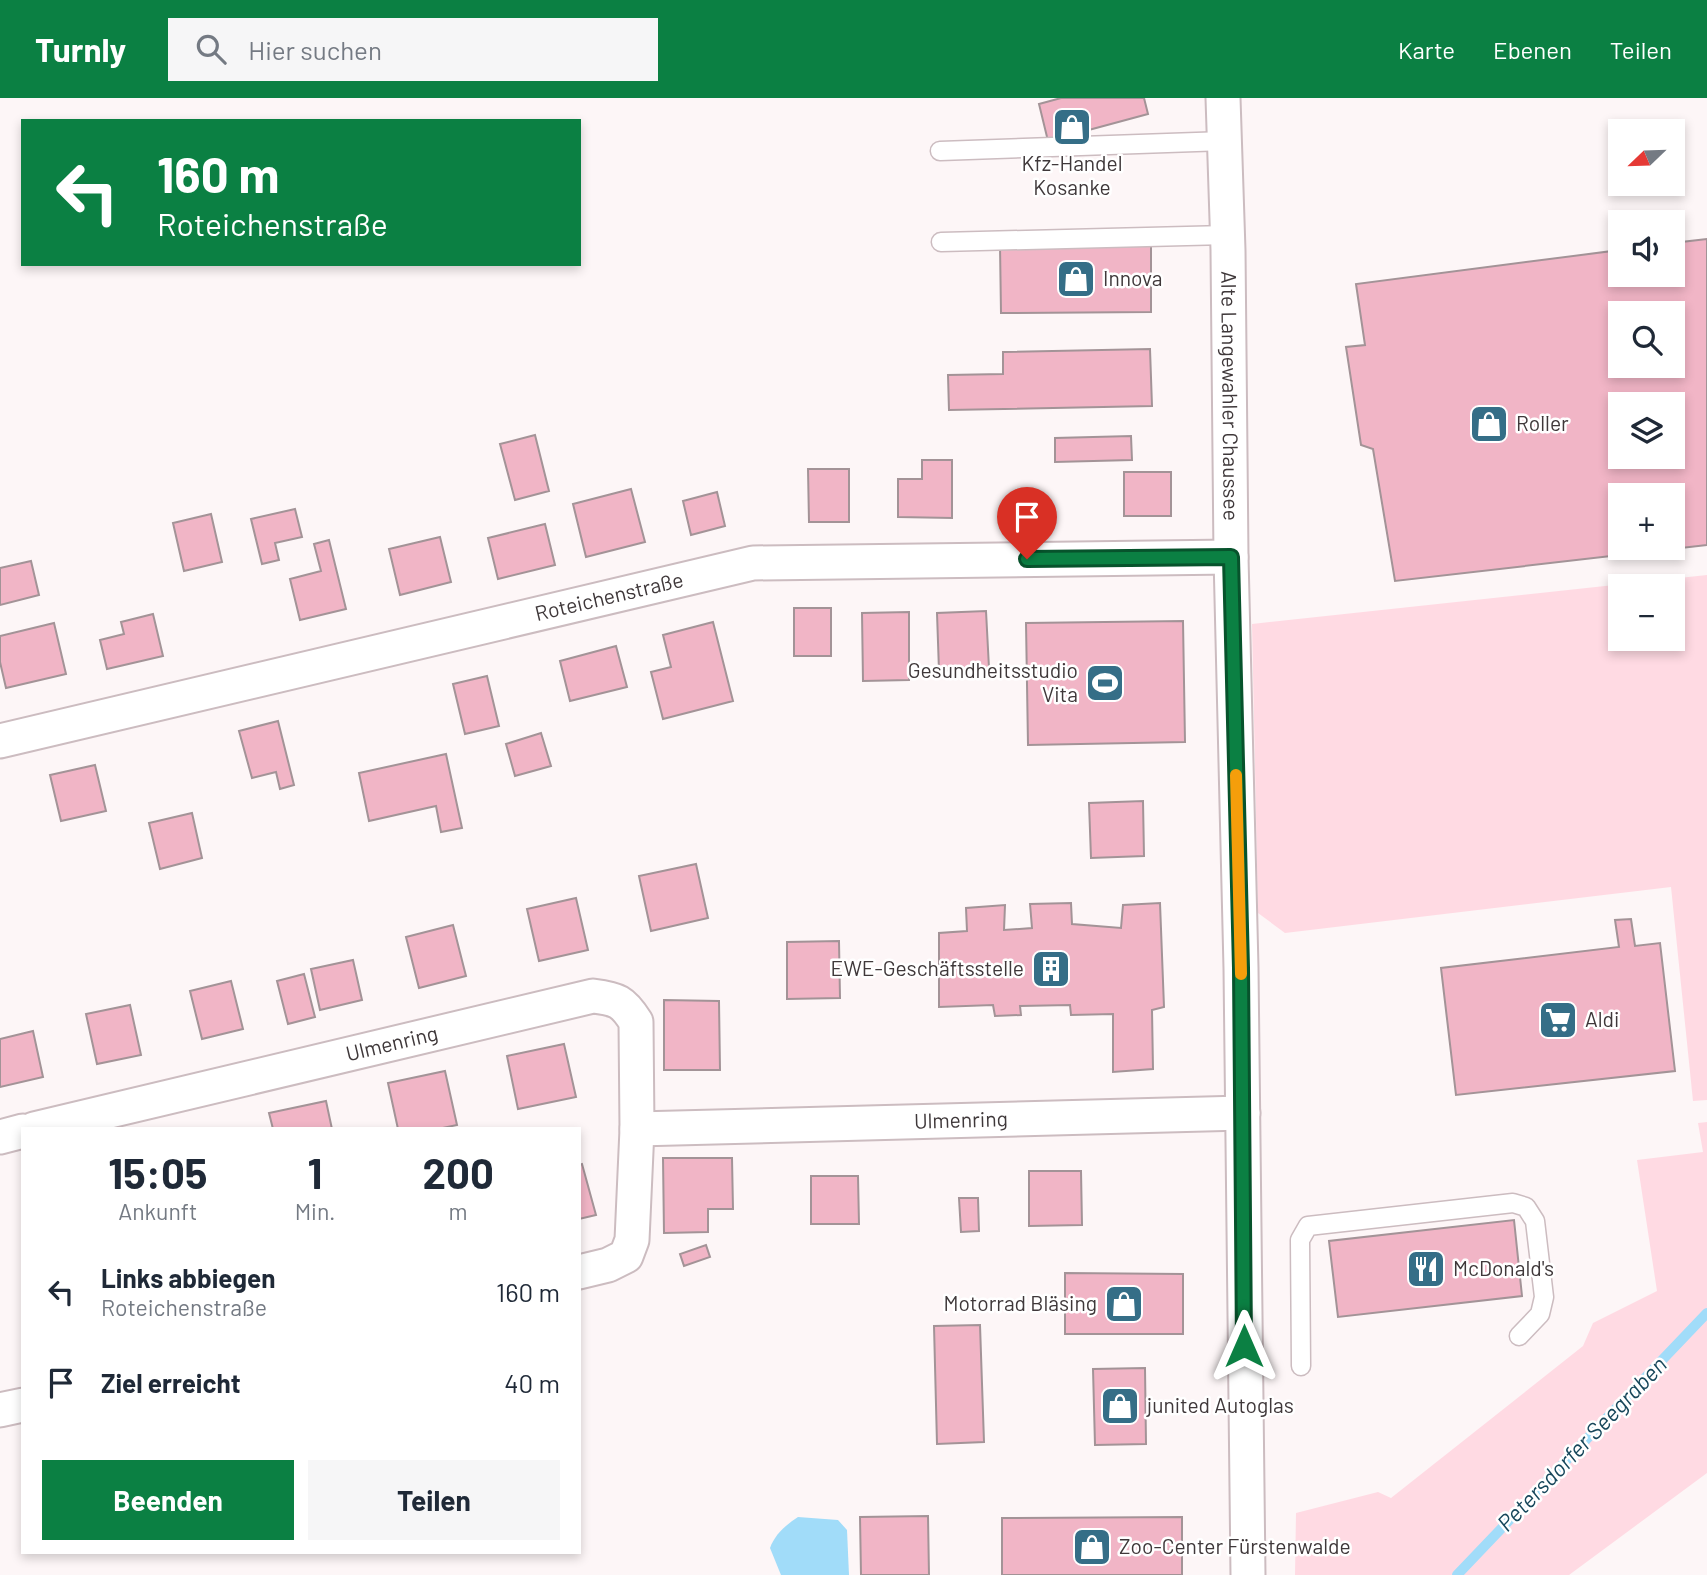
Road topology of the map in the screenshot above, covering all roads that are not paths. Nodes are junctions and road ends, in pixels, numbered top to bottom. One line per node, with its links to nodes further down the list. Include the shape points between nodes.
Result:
1 (1223, 98): 2 (street, Alte Langewahler Chaussee)
2 (1225, 141): 3 (lane); 4 (street, Alte Langewahler Chaussee)
3 (940, 151)
4 (1227, 234): 5 (lane); 6 (street, Alte Langewahler Chaussee)
5 (941, 242)
6 (1231, 557): 7 (street, Roteichenstraße, via 753,563); 8 (street, Alte Langewahler Chaussee)
7 (0, 741)
8 (1243, 1113): 10 (street, Ulmenring); 18 (street, Alte Langewahler Chaussee)
9 (42, 1127): 10 (street, Ulmenring, via 593,996 615,999 628,1008 636,1022)
10 (637, 1129): 13 (street, Ulmenring, via 632,1240 626,1256)
11 (21, 1132): 12 (street)
12 (0, 1137)
13 (581, 1272)
14 (1519, 1336): 15 (lane, via 1540,1314 1544,1297 1535,1221 1526,1207 1513,1203 1308,1226 1300,1240)
15 (1301, 1366)
16 (21, 1405): 17 (street)
17 (0, 1410)
18 (1248, 1575)

